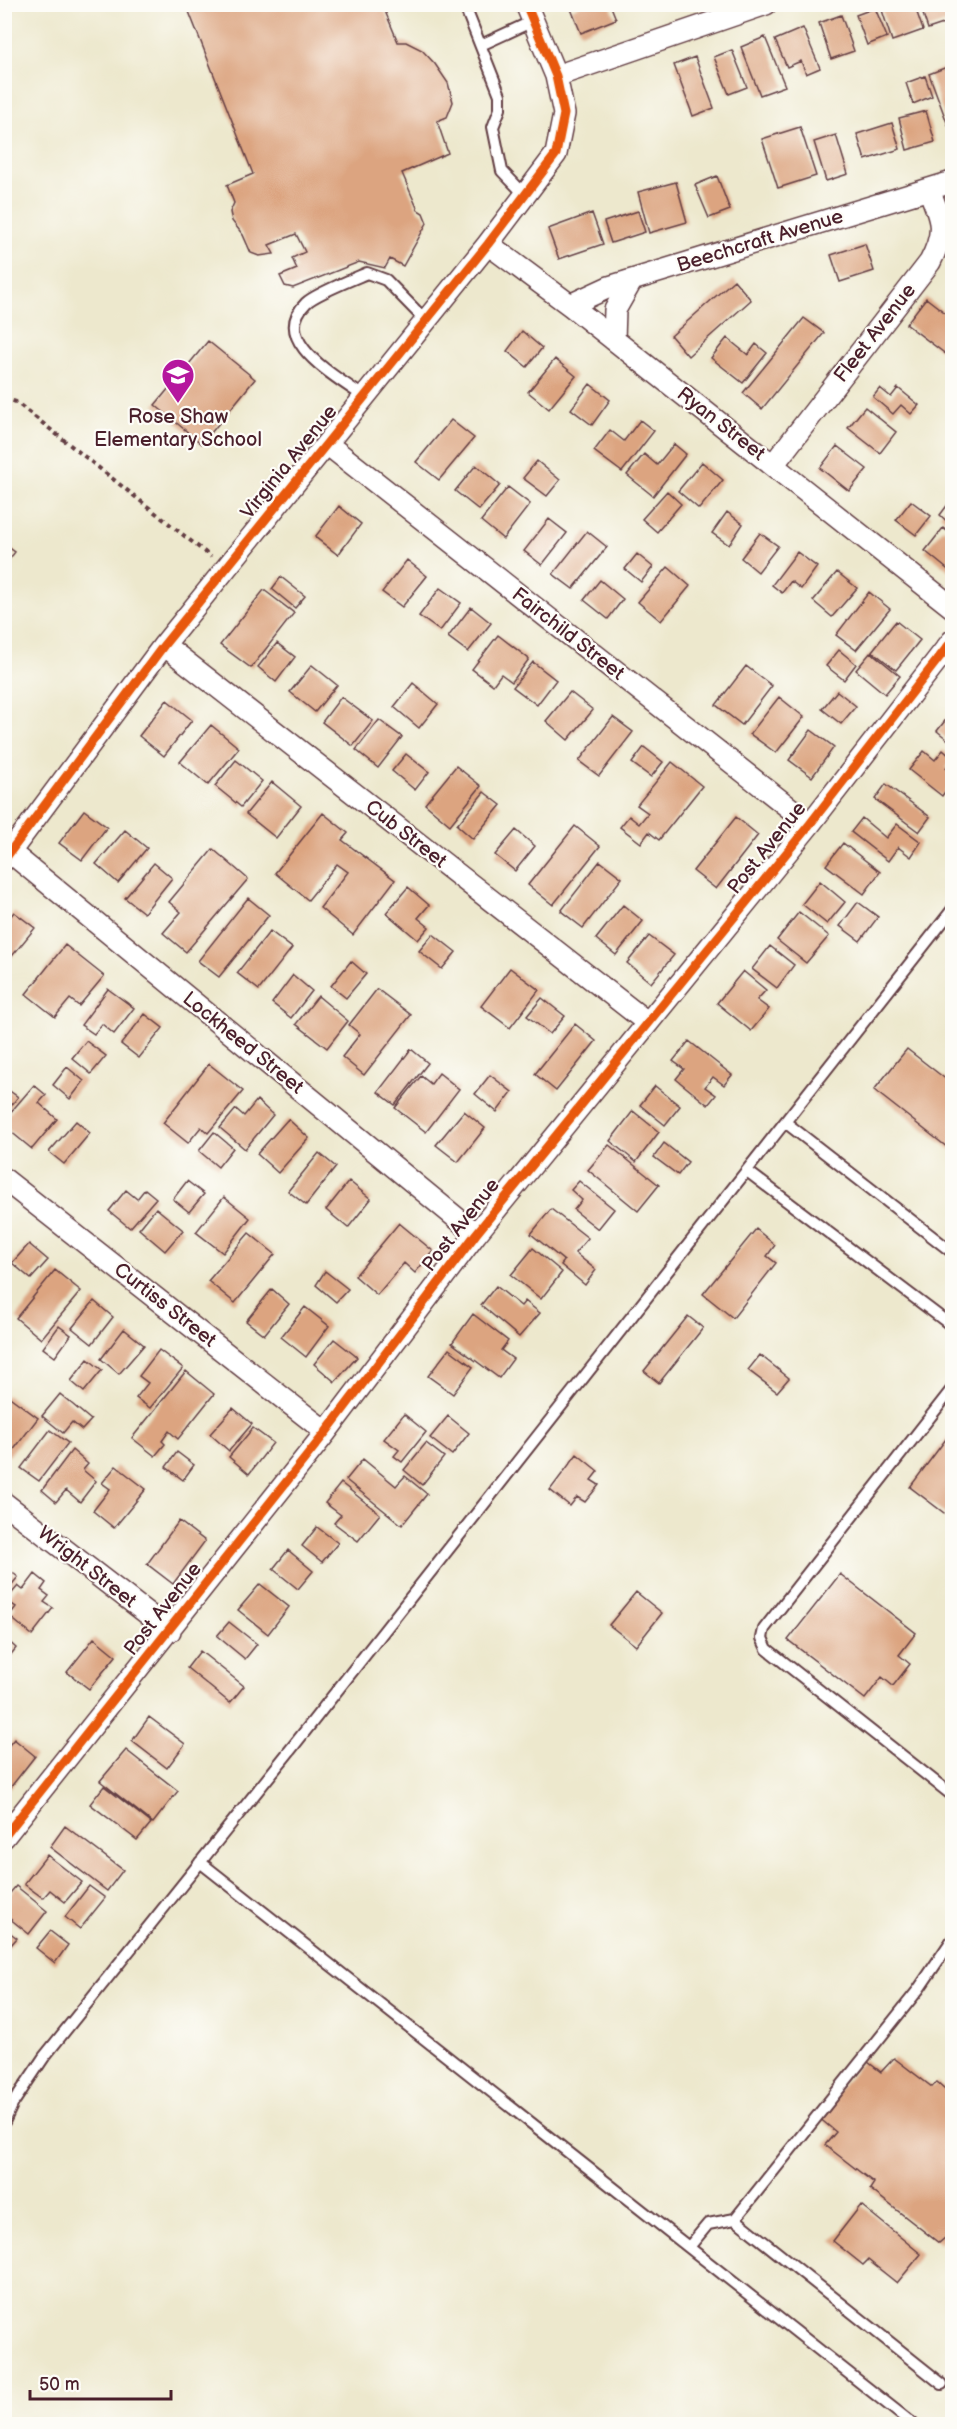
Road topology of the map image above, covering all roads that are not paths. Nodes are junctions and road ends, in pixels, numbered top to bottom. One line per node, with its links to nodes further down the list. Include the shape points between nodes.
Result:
1 (464, 4): 4 (lane)
2 (755, 6): 5 (street)
3 (529, 13): 4 (lane); 5 (street, Virginia Avenue)
4 (481, 45): 8 (lane, via 500,95 493,128 502,171)
5 (556, 76): 8 (street, Virginia Avenue, via 564,114 561,138 556,154)
6 (952, 182): 7 (street, Beechcraft Avenue)
7 (929, 190): 10 (street, Beechcraft Avenue); 16 (street, Fleet Avenue, via 942,220 940,242 930,262)
8 (525, 195): 9 (street, Virginia Avenue)
9 (488, 244): 11 (street, Ryan Street); 12 (street, Virginia Avenue)
10 (632, 280): 11 (street, Beechcraft Avenue); 13 (street, via 615,310)
11 (570, 305): 13 (street, Ryan Street)
12 (426, 321): 14 (street, Virginia Avenue); 14 (lane, via 386,280 368,273 306,303 297,317 294,335 302,349)
13 (614, 340): 16 (street, Ryan Street)
14 (364, 397): 15 (street, Virginia Avenue)
15 (327, 444): 19 (street, Virginia Avenue); 20 (street, Fairchild Street)
16 (772, 465): 17 (street, Ryan Street)
17 (952, 607)
18 (952, 641): 20 (street, Post Avenue)
19 (164, 645): 21 (street, Virginia Avenue); 24 (street, Cub Street)
20 (810, 824): 24 (street, Post Avenue)
21 (8, 856): 28 (street, Lockheed Street)
22 (952, 910): 23 (lane)
23 (949, 923): 25 (lane)
24 (648, 1023): 28 (street, Post Avenue)
25 (786, 1122): 26 (lane); 29 (lane)
26 (747, 1171): 30 (lane); 37 (lane)
27 (4, 1179): 32 (street, Curtiss Street)
28 (476, 1233): 32 (street, Post Avenue)
29 (952, 1252)
30 (952, 1326)
31 (952, 1389): 35 (lane, via 764,1629 762,1638 767,1649)
32 (326, 1432): 34 (street, Post Avenue)
33 (4, 1503): 34 (street, Wright Street)
34 (170, 1631): 36 (street, Post Avenue)
35 (952, 1795)
36 (5, 1836)
37 (200, 1862): 39 (lane, via 44,2057); 41 (lane)
38 (952, 1940): 40 (lane, via 918,1990)
39 (4, 2122)
40 (735, 2219): 41 (lane, via 708,2224); 42 (lane)
41 (689, 2247): 43 (lane)
42 (942, 2384)
43 (913, 2424)

